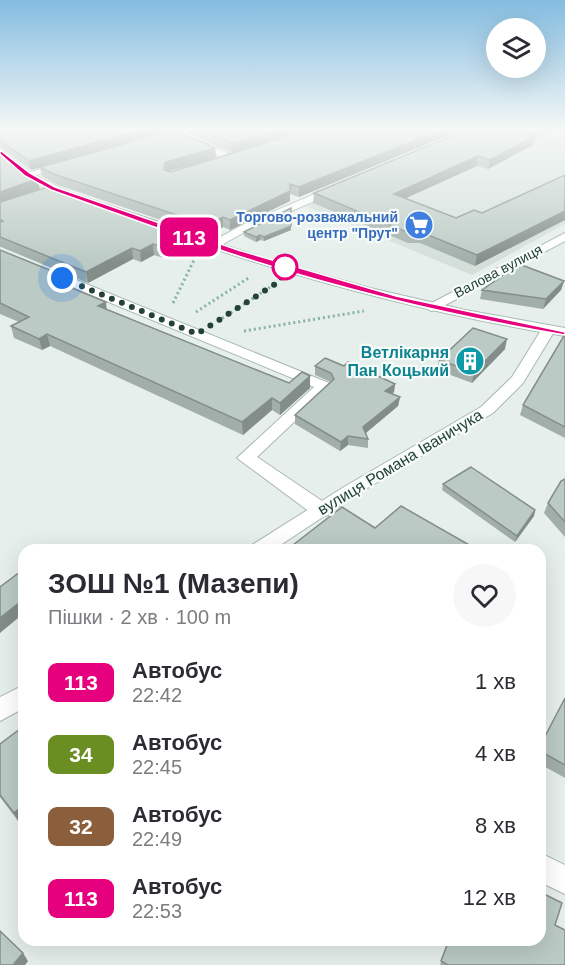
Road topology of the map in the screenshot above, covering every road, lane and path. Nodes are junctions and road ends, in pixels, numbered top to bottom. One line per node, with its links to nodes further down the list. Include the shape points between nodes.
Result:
1 (25, 173): 3 (street)
2 (34, 173): 3 (street)
3 (27, 175): 5 (street)
4 (344, 185): 10 (street)
5 (53, 189): 6 (street); 7 (street)
6 (37, 195)
7 (84, 200)
8 (158, 226): 10 (street)
9 (565, 236): 15 (street, Валова вулиця)
10 (212, 245): 15 (street)
11 (198, 252): 17 (path)
12 (33, 266): 17 (street)
13 (256, 274): 17 (path)
14 (280, 281): 19 (path)
15 (432, 307): 18 (street)
16 (365, 311): 19 (path)
17 (169, 323): 19 (street)
18 (557, 331): 20 (street, вулиця Романа Іваничука, via 518,380 487,410)
19 (201, 336): 20 (street, via 324,386 246,458)
20 (321, 510): 21 (street, вулиця Романа Іваничука)
21 (268, 544)
22 (18, 699): 23 (street)
23 (0, 710)
24 (546, 870): 25 (street)
25 (565, 880)

